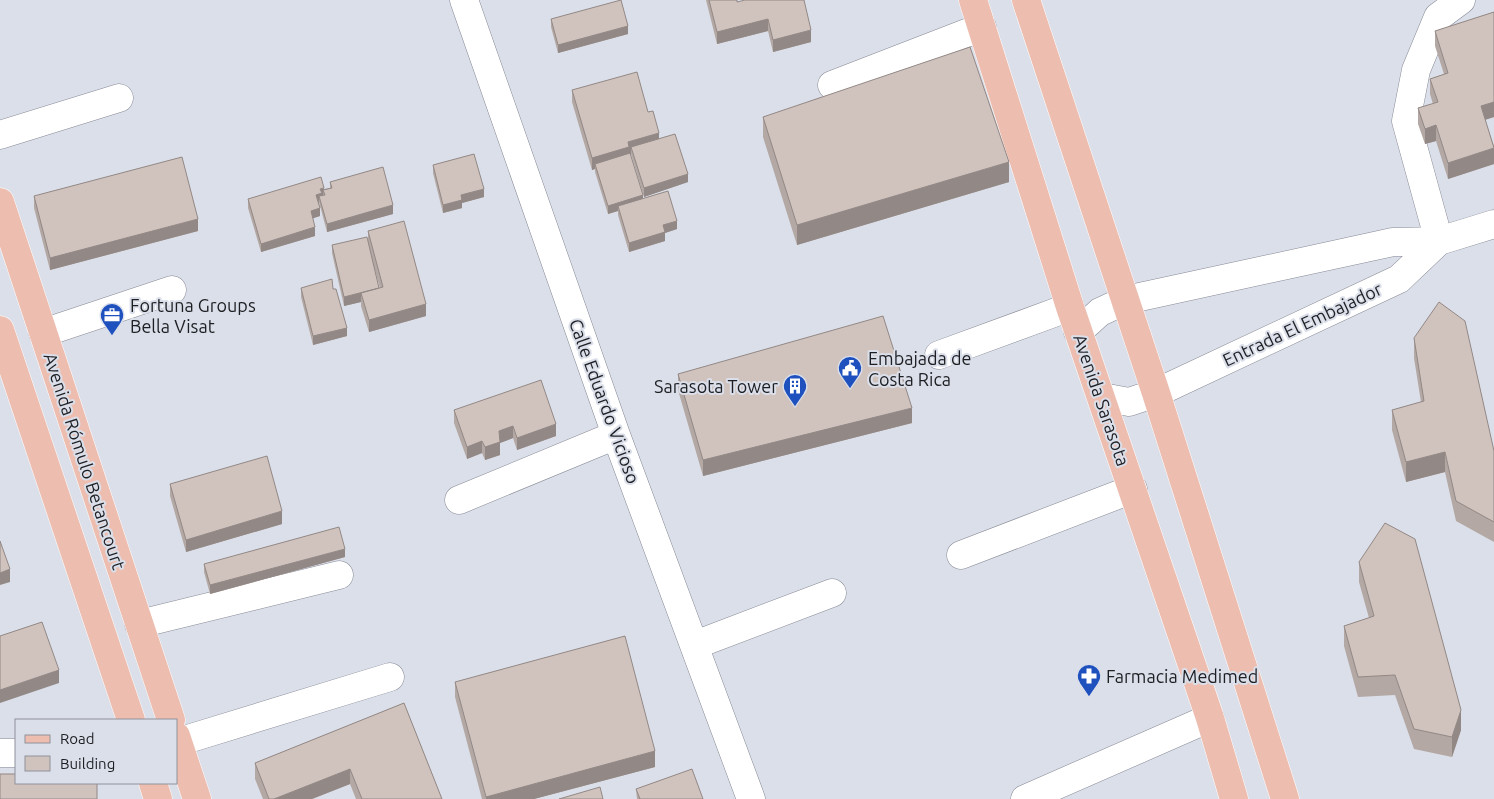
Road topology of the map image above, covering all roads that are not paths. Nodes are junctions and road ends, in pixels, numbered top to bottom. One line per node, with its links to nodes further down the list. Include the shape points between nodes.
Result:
1 (464, 0): 20 (street, Calle Eduardo Vicioso)
2 (973, 0): 5 (main road, Avenida Sarasota)
3 (1026, 0): 13 (main road)
4 (1461, 0): 11 (street, via 1438,16 1416,70 1406,121)
5 (982, 27): 6 (street); 14 (main road, Avenida Sarasota)
6 (832, 85)
7 (119, 98): 8 (street)
8 (0, 136)
9 (0, 202): 16 (main road, Avenida Rómulo Betancourt)
10 (1494, 224): 11 (street, Entrada El Embajador)
11 (1439, 241): 13 (street, Entrada El Embajador, via 1393,242); 18 (street, Entrada El Embajador, via 1399,279)
12 (172, 290): 16 (street)
13 (1126, 300): 14 (street, Entrada El Embajador); 18 (main road)
14 (1074, 319): 17 (street); 19 (main road, Avenida Sarasota)
15 (0, 330): 30 (main road)
16 (43, 333): 26 (main road, Avenida Rómulo Betancourt)
17 (939, 355)
18 (1156, 393): 19 (street, Entrada El Embajador, via 1129,402); 42 (main road)
19 (1102, 397): 21 (main road, Avenida Sarasota)
20 (616, 435): 22 (street); 27 (street, Calle Eduardo Vicioso)
21 (1133, 489): 23 (street); 29 (main road, Avenida Sarasota)
22 (459, 500)
23 (961, 555)
24 (339, 575): 26 (street)
25 (832, 593): 27 (street)
26 (139, 624): 31 (main road, Avenida Rómulo Betancourt)
27 (694, 645): 40 (street, Calle Eduardo Vicioso)
28 (390, 677): 32 (street)
29 (1210, 718): 37 (street); 41 (main road, Avenida Sarasota)
30 (131, 719)
31 (170, 719)
32 (178, 732)
33 (178, 742): 39 (main road, Avenida Rómulo Betancourt)
34 (0, 753): 35 (street)
35 (15, 753)
36 (152, 784): 38 (main road)
37 (1033, 797)
38 (158, 799)
39 (197, 799)
40 (752, 799)
41 (1234, 799)
42 (1285, 799)

